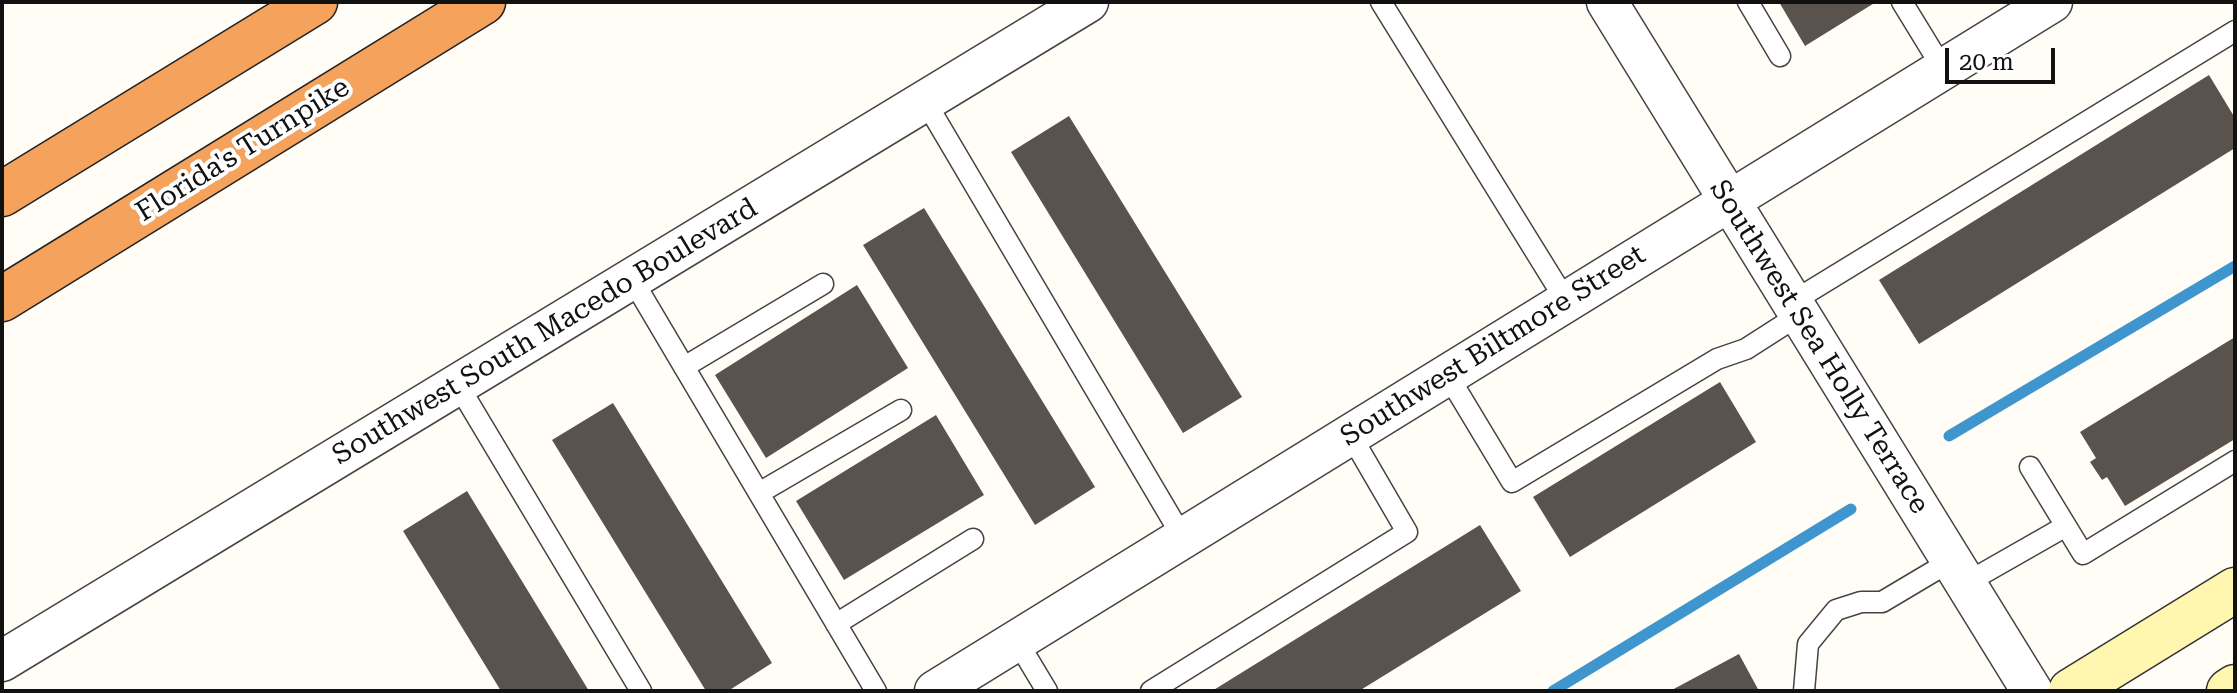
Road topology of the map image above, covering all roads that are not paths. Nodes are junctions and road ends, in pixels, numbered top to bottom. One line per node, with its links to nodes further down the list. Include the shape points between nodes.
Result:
1 (315, 2): 13 (highway)
2 (483, 2): 17 (highway, Florida's Turnpike)
3 (1088, 2): 12 (street, Southwest South Macedo Boulevard)
4 (1381, 2): 18 (lane)
5 (1607, 2): 14 (street, Southwest Sea Holly Terrace)
6 (1748, 2): 10 (lane)
7 (1902, 2): 11 (lane)
8 (2052, 2): 11 (street, Southwest Biltmore Street)
9 (2235, 31): 19 (lane)
10 (1780, 56)
11 (1943, 69): 14 (street, Southwest Biltmore Street)
12 (925, 101): 15 (street, Southwest South Macedo Boulevard); 29 (lane)
13 (2, 194)
14 (1729, 201): 18 (street, Southwest Biltmore Street); 19 (street, Southwest Sea Holly Terrace)
15 (632, 279): 20 (lane); 22 (street, Southwest South Macedo Boulevard)
16 (823, 284): 20 (lane)
17 (2, 299)
18 (1566, 301): 21 (street, Southwest Biltmore Street)
19 (1796, 308): 21 (lane, via 1746,349 1717,359 1512,482); 31 (street, Southwest Sea Holly Terrace)
20 (684, 367): 27 (lane)
21 (1447, 374): 24 (street, Southwest Biltmore Street)
22 (458, 385): 35 (street, Southwest South Macedo Boulevard); 37 (lane)
23 (901, 410): 27 (lane)
24 (1350, 434): 29 (street, Southwest Biltmore Street); 41 (lane, via 1407,532)
25 (2235, 461): 28 (lane, via 2083,554)
26 (2030, 467): 28 (lane)
27 (759, 493): 33 (lane)
28 (2066, 526): 31 (lane)
29 (1183, 538): 34 (street, Southwest Biltmore Street)
30 (973, 539): 33 (lane)
31 (1958, 572): 42 (lane, via 1882,602 1836,610 1808,644); 43 (street, Southwest Sea Holly Terrace)
32 (2235, 590): 44 (main road)
33 (836, 624): 38 (lane)
34 (1017, 641): 39 (street, Southwest Biltmore Street); 40 (lane)
35 (2, 661)
36 (2235, 687): 45 (main road)
37 (641, 691)
38 (876, 691)
39 (935, 691)
40 (1047, 691)
41 (1151, 691)
42 (1804, 691)
43 (2032, 691)
44 (2071, 691)
45 (2229, 691)

